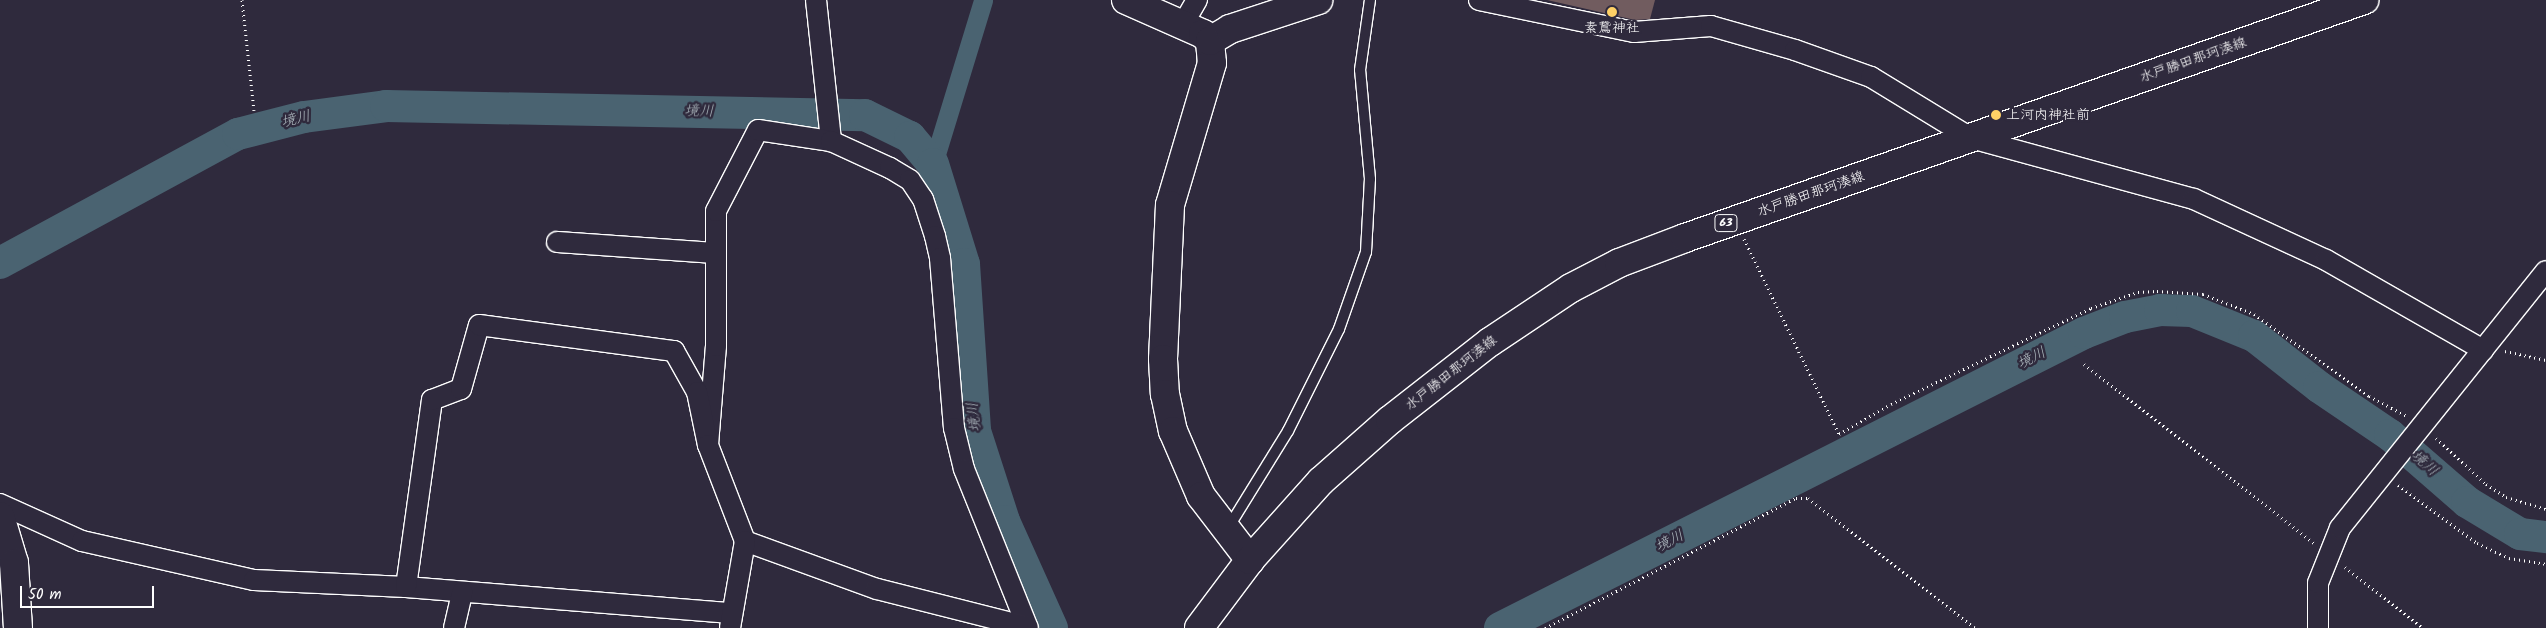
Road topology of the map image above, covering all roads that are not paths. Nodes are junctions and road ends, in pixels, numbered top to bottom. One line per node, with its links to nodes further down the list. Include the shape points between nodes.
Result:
1 (816, 0): 10 (street)
2 (1126, 0): 8 (main road)
3 (1197, 0): 8 (street)
4 (1318, 0): 9 (main road, via 1230,29)
5 (1370, 0): 19 (lane, via 1360,70 1370,179 1366,252 1339,329 1288,431)
6 (1480, 0): 11 (street, via 1634,32 1711,26 1745,33 1871,78)
7 (2364, 0): 11 (main road, 水戸勝田那珂湊線 / 63)
8 (1183, 24): 9 (main road)
9 (1210, 41): 19 (main road, via 1212,63 1170,205 1163,359 1173,431 1185,466 1201,496)
10 (831, 134): 13 (street, via 758,130 716,211); 25 (street, via 910,180 923,199 940,258 954,428 964,469)
11 (1971, 138): 15 (street, via 2194,199 2326,260); 21 (main road, 水戸勝田那珂湊線 / 63, via 1619,263 1571,288 1490,342 1390,420 1321,481)
12 (557, 242): 13 (street)
13 (716, 253): 16 (street, via 716,346)
14 (2546, 271): 15 (street)
15 (2486, 347): 29 (street, via 2340,528 2327,553 2318,583)
16 (708, 445): 20 (street); 22 (street, via 697,392 674,351 479,325 461,389 432,400)
17 (0, 504): 22 (street, via 82,541 254,580)
18 (0, 516): 26 (main road, via 14,563)
19 (1226, 530): 21 (main road)
20 (745, 540): 24 (street); 25 (street, via 877,589)
21 (1250, 560): 28 (main road, 水戸勝田那珂湊線 / 63)
22 (406, 587): 23 (street)
23 (462, 592): 24 (street); 27 (street)
24 (731, 620)
25 (1028, 627)
26 (18, 628)
27 (454, 628)
28 (1199, 628)
29 (2318, 628)

